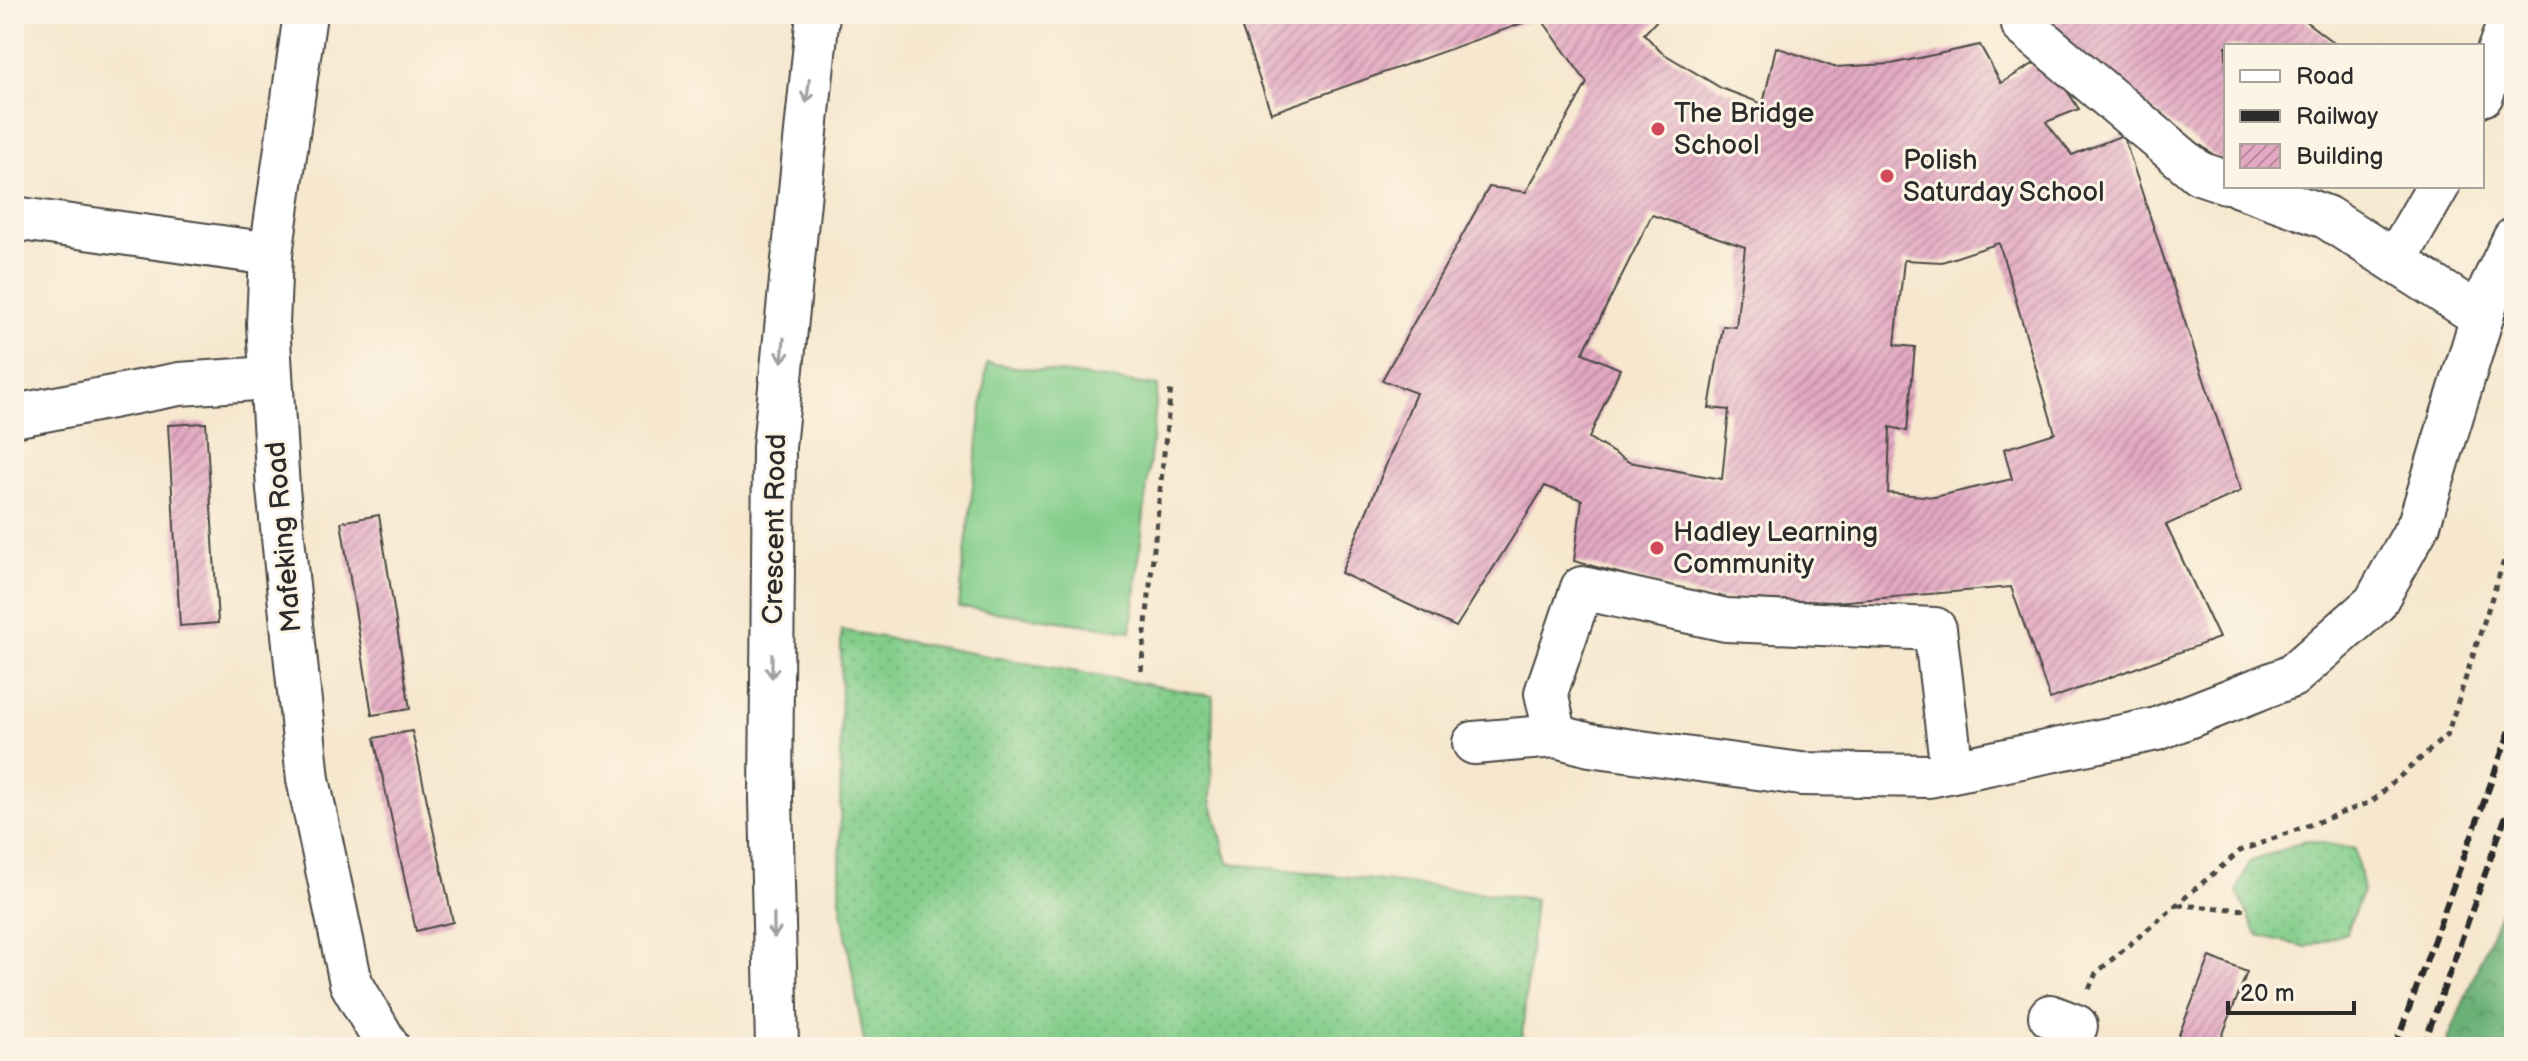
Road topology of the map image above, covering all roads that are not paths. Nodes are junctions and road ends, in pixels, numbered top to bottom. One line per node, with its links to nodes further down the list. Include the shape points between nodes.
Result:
1 (305, 14): 11 (street, Mafeking Road)
2 (818, 14): 20 (street, Crescent Road, one-way to 20, via 774,447 771,799)
3 (2512, 14): 5 (street)
4 (2023, 25): 6 (street, via 2199,173)
5 (2484, 90)
6 (2224, 181)
7 (2245, 188): 12 (street, via 2326,217)
8 (2437, 188): 12 (street)
9 (14, 218): 11 (street)
10 (2514, 239): 13 (street)
11 (271, 254): 14 (street, Mafeking Road)
12 (2395, 261): 13 (street)
13 (2482, 317): 18 (street, via 2419,524 2375,603 2292,676 2157,729)
14 (271, 378): 15 (street, via 179,384); 19 (street, Mafeking Road, via 308,779 351,983)
15 (14, 416)
16 (1556, 736): 17 (street); 18 (street, via 1801,774 1929,776); 18 (street, via 1546,693 1582,588 1726,620 1935,629)
17 (1474, 743)
18 (1952, 771)
19 (388, 1047)
20 (777, 1047)

